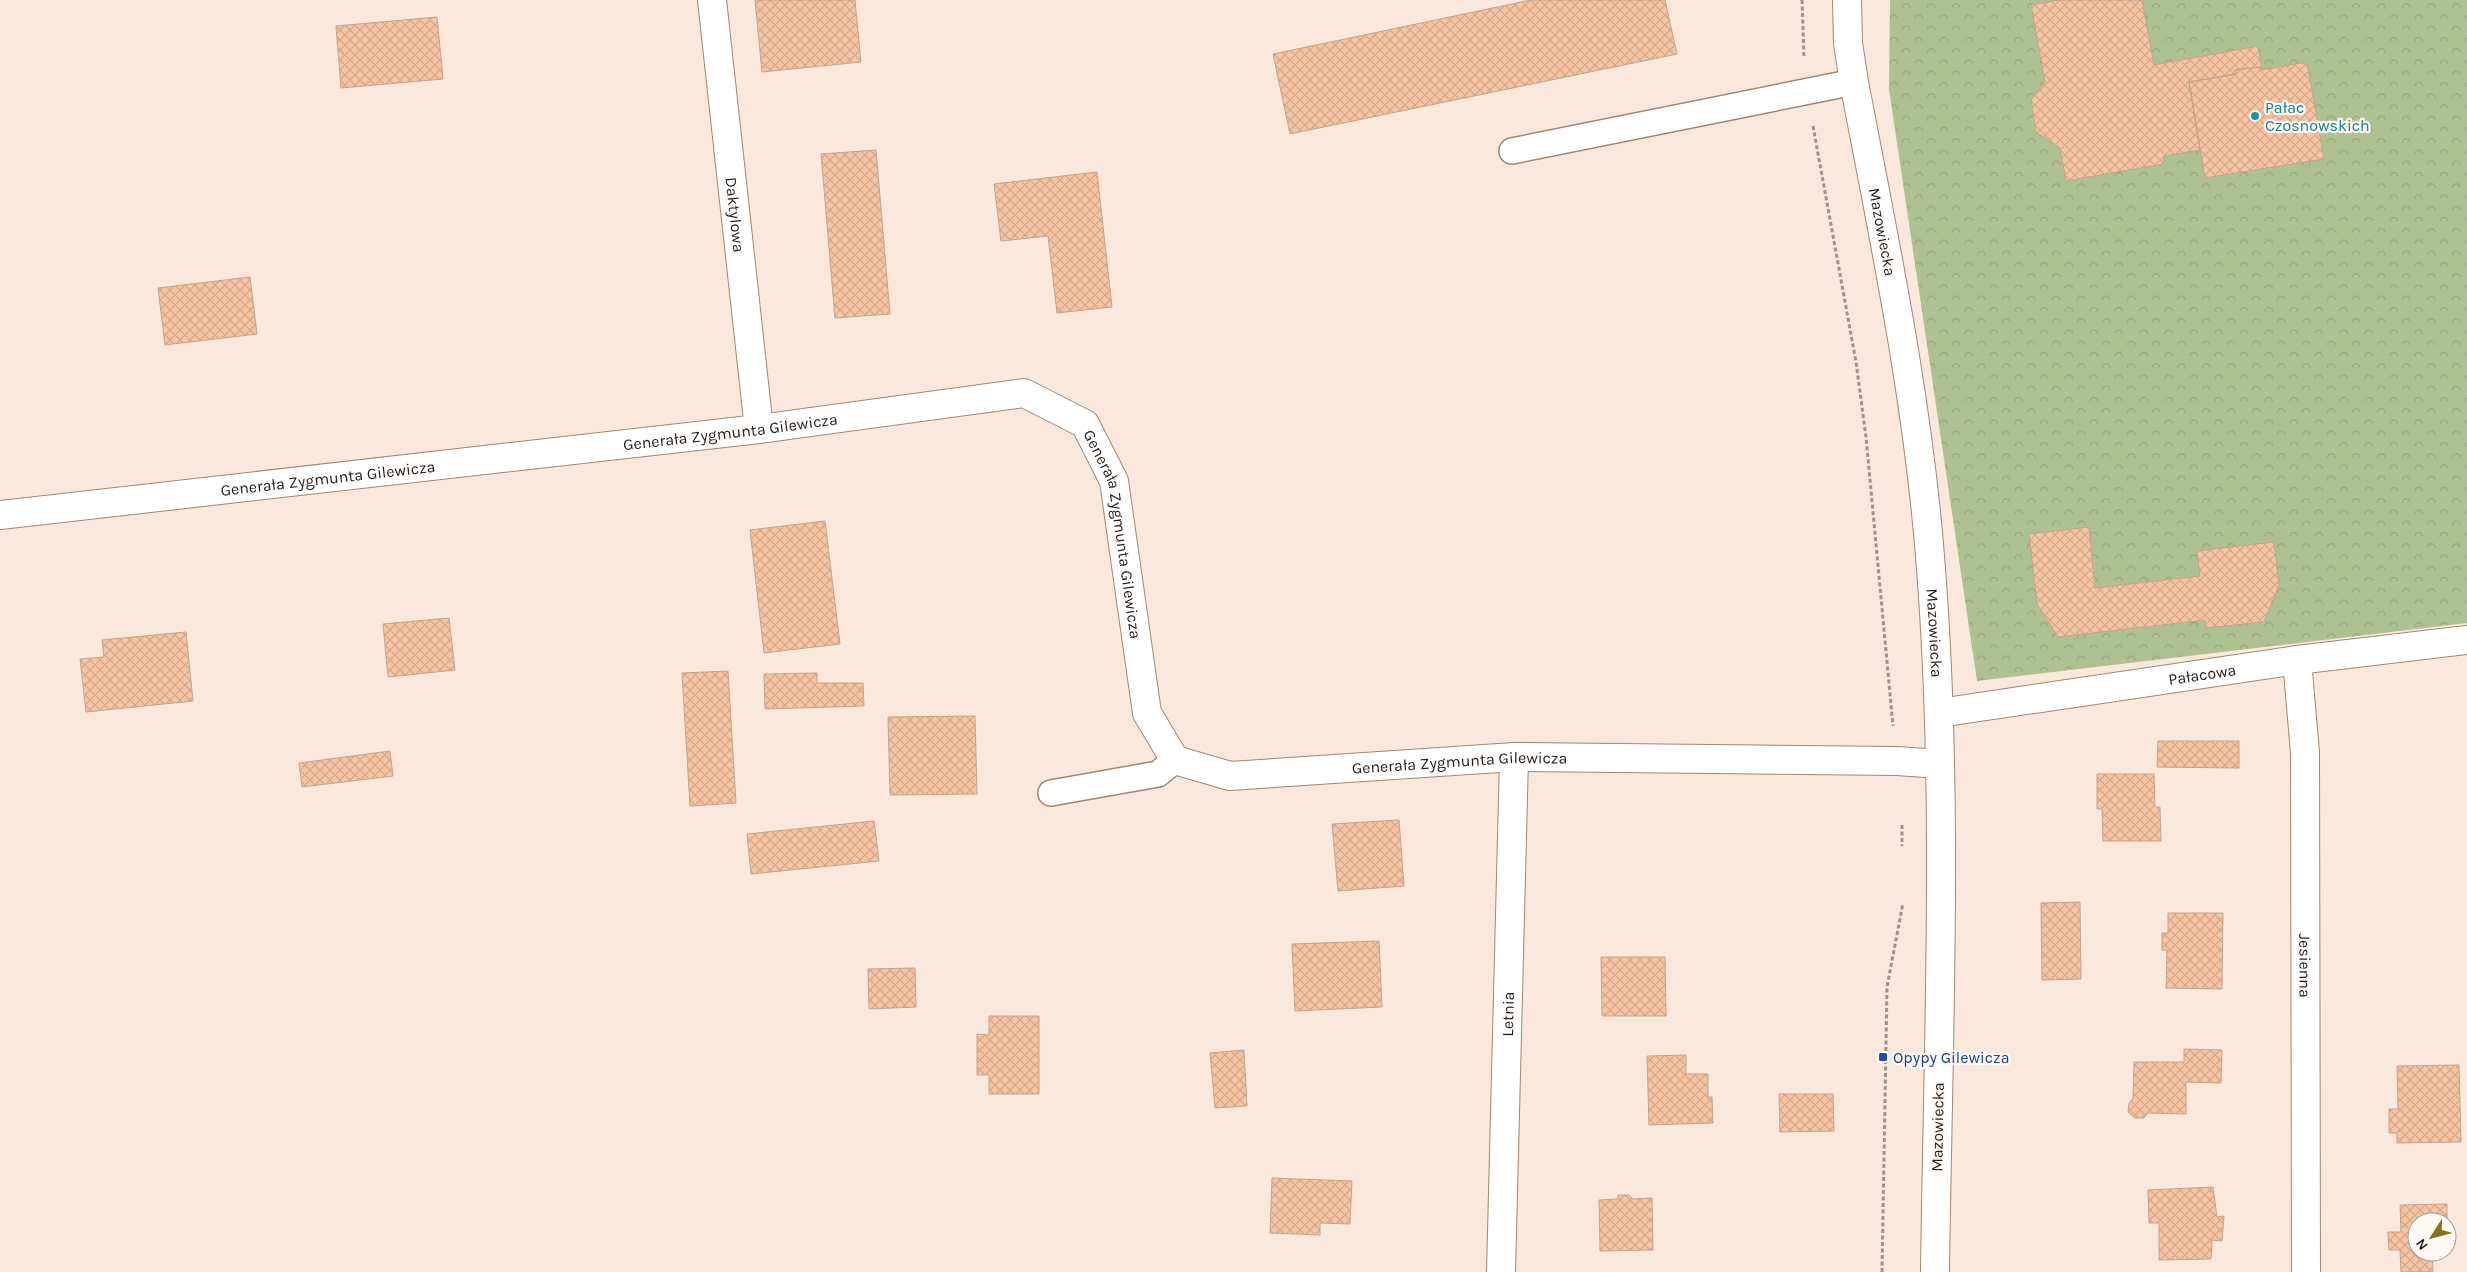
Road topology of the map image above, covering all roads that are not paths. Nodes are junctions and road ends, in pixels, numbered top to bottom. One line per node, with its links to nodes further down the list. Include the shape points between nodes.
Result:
1 (712, 0): 5 (street, Daktylowa)
2 (1847, 0): 3 (street, Mazowiecka, via 1848,43)
3 (1854, 82): 4 (lane); 9 (street, Mazowiecka, via 1911,386 1931,569)
4 (1512, 151)
5 (759, 429): 6 (street, Generała Zygmunta Gilewicza); 11 (street, Generała Zygmunta Gilewicza, via 1024,393 1085,424 1114,481 1146,713)
6 (0, 514)
7 (2467, 640): 8 (street, Pałacowa)
8 (2297, 660): 9 (street, Pałacowa); 16 (street, Jesienna, via 2306,753)
9 (1939, 713): 12 (street, Mazowiecka)
10 (1514, 757): 11 (street, Generała Zygmunta Gilewicza, via 1230,776); 12 (street, Generała Zygmunta Gilewicza); 14 (street, Letnia)
11 (1175, 760): 13 (lane, via 1158,774)
12 (1940, 764): 15 (street, Mazowiecka)
13 (1051, 793)
14 (1501, 1272)
15 (1935, 1272)
16 (2306, 1272)

